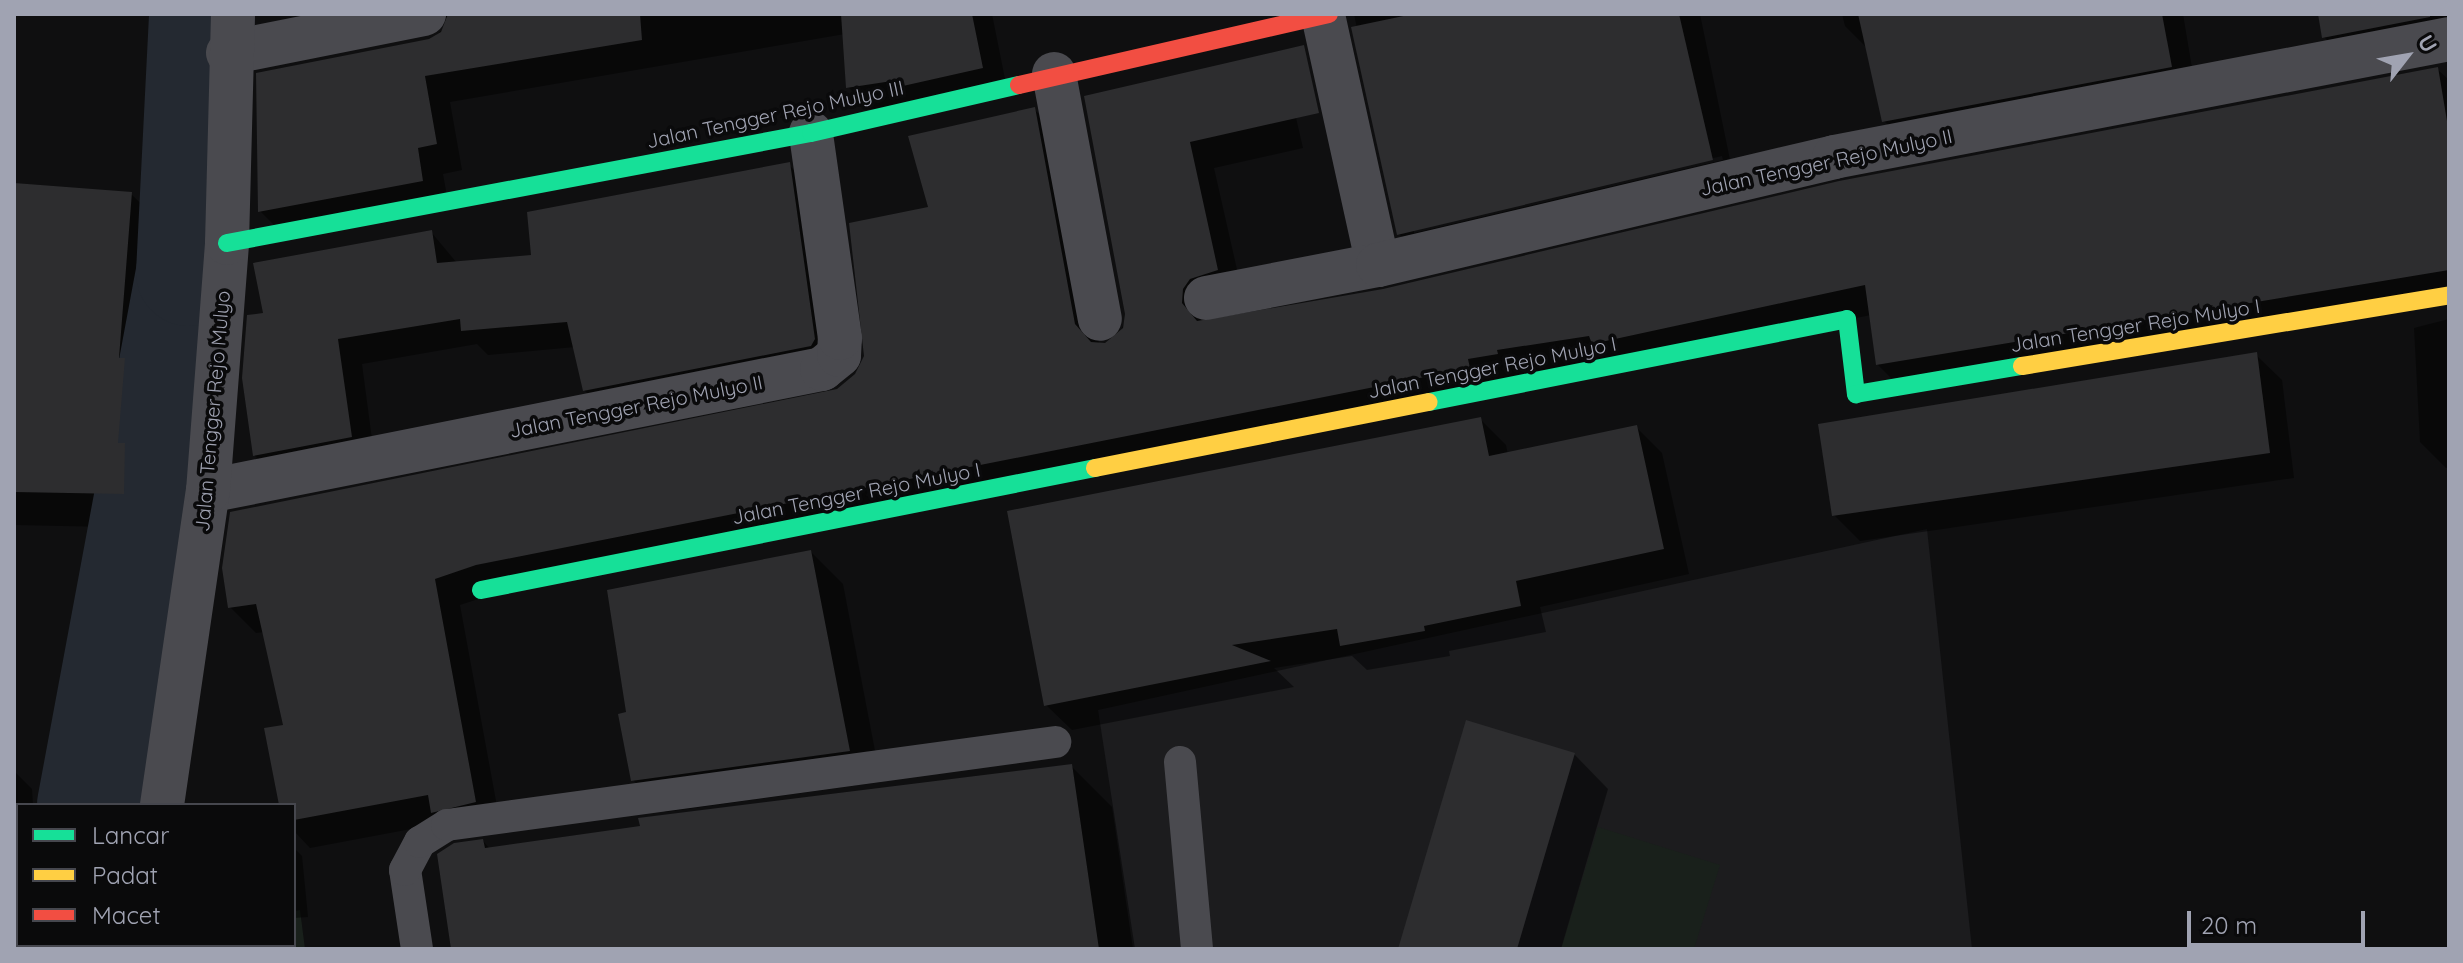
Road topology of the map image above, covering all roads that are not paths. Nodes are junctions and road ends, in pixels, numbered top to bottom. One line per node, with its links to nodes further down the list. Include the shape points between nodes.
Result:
1 (424, 14): 3 (street)
2 (1326, 15): 5 (street, Jalan Tengger Rejo Mulyo III); 8 (street)
3 (230, 34): 7 (street, Jalan Tengger Rejo Mulyo)
4 (2449, 39): 8 (street, Jalan Tengger Rejo Mulyo II, via 1834,157)
5 (1054, 74): 6 (street, Jalan Tengger Rejo Mulyo III); 11 (street)
6 (811, 133): 7 (street, Jalan Tengger Rejo Mulyo III); 12 (street, Jalan Tengger Rejo Mulyo II, via 840,338 839,355 822,369)
7 (227, 243): 12 (street, Jalan Tengger Rejo Mulyo)
8 (1378, 265): 10 (street, Jalan Tengger Rejo Mulyo II)
9 (2449, 295): 13 (street, Jalan Tengger Rejo Mulyo I, via 1856,394 1847,319)
10 (1206, 298)
11 (1100, 319)
12 (208, 491): 16 (street, Jalan Tengger Rejo Mulyo)
13 (481, 590)
14 (1055, 742): 17 (lane, via 447,825 420,842 405,870)
15 (1180, 762): 18 (lane)
16 (162, 803)
17 (417, 949)
18 (1197, 949)

